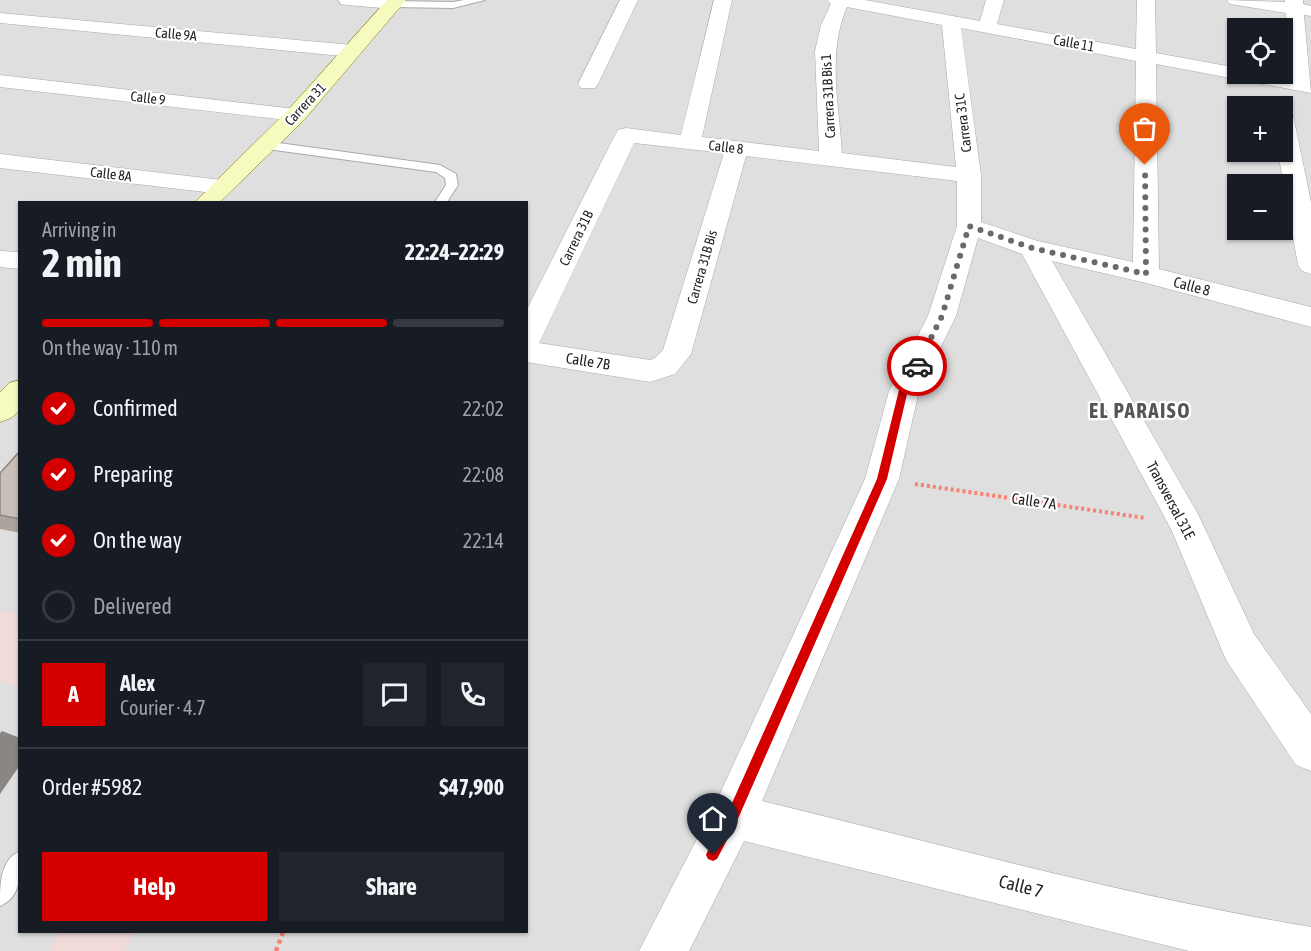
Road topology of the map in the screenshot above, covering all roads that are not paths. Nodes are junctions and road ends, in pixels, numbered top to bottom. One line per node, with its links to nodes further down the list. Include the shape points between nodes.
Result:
1 (17, 0): 12 (street)
2 (347, 0): 10 (street)
3 (480, 0): 10 (lane, via 453,5)
4 (629, 0): 19 (street)
5 (723, 0): 23 (street)
6 (840, 0): 13 (street, Calle 11); 26 (street, Carrera 31B Bis 1, via 825,51)
7 (995, 0): 14 (street)
8 (1146, 0): 16 (street)
9 (1236, 0): 11 (street)
10 (395, 2): 15 (main road, Carrera 31)
11 (1300, 6): 20 (street)
12 (0, 17): 15 (street, Calle 9A)
13 (951, 21): 14 (street, Calle 11); 29 (street, Carrera 31C)
14 (987, 27): 16 (street, Calle 11)
15 (352, 51): 21 (main road, Carrera 31)
16 (1144, 56): 17 (street, Calle 11); 37 (street)
17 (1227, 72)
18 (0, 81): 21 (street, Calle 9)
19 (588, 84)
20 (1306, 86)
21 (296, 115): 24 (main road, Carrera 31)
22 (626, 135): 23 (street, Calle 8); 39 (street, Carrera 31B)
23 (690, 143): 25 (street, Calle 8)
24 (264, 145): 30 (main road, Carrera 31); 31 (lane, via 440,169 451,177 452,185)
25 (737, 149): 26 (street, Calle 8); 41 (street, Carrera 31B Bis, via 676,354 665,366)
26 (831, 159): 29 (street, Calle 8)
27 (0, 161): 30 (street, Calle 8A)
28 (1291, 162): 36 (street)
29 (969, 175): 32 (street, Carrera 31C)
30 (215, 195)
31 (442, 201)
32 (969, 226): 33 (street, Calle 8); 43 (street, Carrera 31C, via 942,316 904,390 882,479)
33 (1032, 248): 37 (street, Calle 8); 42 (street, Transversal 31E, via 1186,524 1240,647)
34 (0, 259): 35 (street)
35 (18, 261)
36 (1311, 265)
37 (1146, 274): 38 (street, Calle 8)
38 (1311, 317)
39 (528, 337)
40 (528, 351): 41 (street, Calle 7B)
41 (650, 371)
42 (1311, 750)
43 (733, 816): 46 (street, Carrera 31C); 47 (street, Calle 7, via 1130,914)
44 (18, 866): 45 (lane)
45 (0, 893)
46 (663, 951)
47 (1311, 951)

